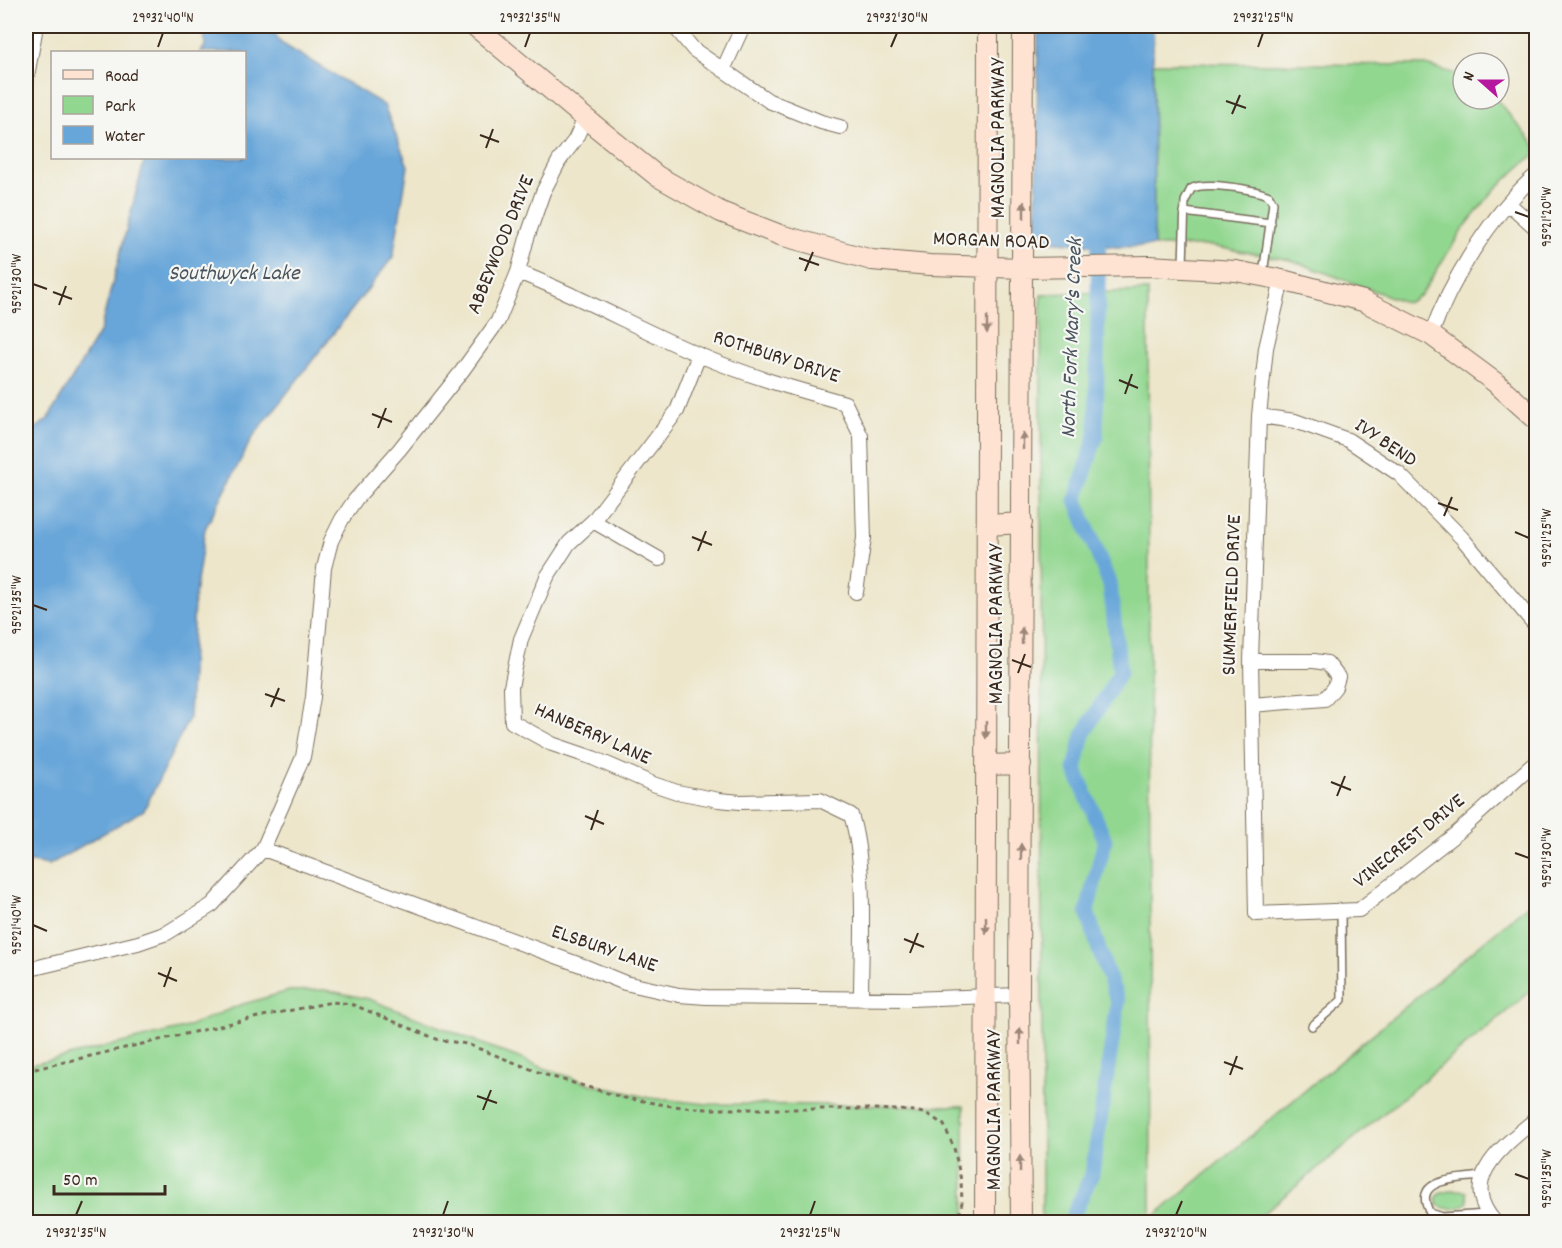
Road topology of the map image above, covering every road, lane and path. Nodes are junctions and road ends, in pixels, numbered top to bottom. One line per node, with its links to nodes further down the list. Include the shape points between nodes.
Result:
1 (36, 26): 8 (street)
2 (475, 26): 9 (main road, MORGAN ROAD)
3 (674, 26): 7 (street, via 694,50)
4 (743, 26): 7 (street)
5 (988, 26): 16 (main road, MAGNOLIA PARKWAY)
6 (1023, 26): 17 (main road, MAGNOLIA PARKWAY, one-way to 6)
7 (723, 70): 10 (street, via 770,101)
8 (26, 82)
9 (585, 118): 16 (main road, MORGAN ROAD, via 657,176 721,212 780,235 872,260); 19 (street, ABBEYWOOD DRIVE, via 543,192)
10 (840, 127)
11 (1536, 175): 12 (street)
12 (1509, 204): 15 (street); 22 (street, via 1475,247)
13 (1184, 212): 14 (lane); 14 (lane, via 1187,195 1196,186 1250,190 1269,195 1273,203); 18 (lane)
14 (1271, 223): 20 (lane)
15 (1536, 228)
16 (988, 267): 17 (main road, MORGAN ROAD); 28 (main road, MAGNOLIA PARKWAY, one-way to 28)
17 (1023, 268): 18 (main road, MORGAN ROAD); 27 (main road, MAGNOLIA PARKWAY, one-way to 17)
18 (1183, 268): 20 (main road, MORGAN ROAD)
19 (518, 272): 23 (street, ROTHBURY DRIVE); 37 (street, ABBEYWOOD DRIVE, via 498,321 399,450 355,500 331,541 324,568 314,697 303,757)
20 (1262, 276): 21 (main road, MORGAN ROAD)
21 (1282, 280): 22 (main road, MORGAN ROAD, via 1363,301); 24 (street, SUMMERFIELD DRIVE, via 1266,348)
22 (1431, 335): 25 (main road, MORGAN ROAD, via 1496,383)
23 (699, 355): 26 (street, HANBERRY LANE, via 677,411); 30 (street, ROTHBURY DRIVE, via 768,381 845,403 861,436 864,538)
24 (1259, 416): 31 (street, IVY BEND, via 1295,422 1348,440 1400,474 1462,538); 32 (street, SUMMERFIELD DRIVE)
25 (1536, 419)
26 (593, 521): 29 (street); 43 (street, HANBERRY LANE, via 569,543 531,613 511,687 512,722 552,744 677,792 729,801 820,800 851,815 857,835 861,907)
27 (1022, 523): 28 (main road); 35 (main road, MAGNOLIA PARKWAY, one-way to 27)
28 (987, 525): 36 (main road, MAGNOLIA PARKWAY, one-way to 36)
29 (659, 559)
30 (856, 592)
31 (1536, 626)
32 (1251, 661): 33 (street, SUMMERFIELD DRIVE); 33 (street, via 1327,663 1338,677 1325,699)
33 (1252, 705): 39 (street, SUMMERFIELD DRIVE)
34 (1536, 762): 38 (street, VINECREST DRIVE, via 1457,833 1359,910)
35 (1021, 764): 36 (main road); 41 (main road, MAGNOLIA PARKWAY, one-way to 35)
36 (986, 765): 42 (main road, MAGNOLIA PARKWAY, one-way to 42)
37 (263, 849): 40 (street, ABBEYWOOD DRIVE, via 212,905 167,933); 43 (street, ELSBURY LANE, via 625,983 706,997)
38 (1341, 910): 39 (street, VINECREST DRIVE); 44 (lane, via 1342,1000)
39 (1256, 914)
40 (26, 970)
41 (1020, 995): 42 (street, ELSBURY LANE); 51 (main road, MAGNOLIA PARKWAY, one-way to 41)
42 (985, 997): 43 (street, ELSBURY LANE); 50 (main road, MAGNOLIA PARKWAY)
43 (861, 999)
44 (1311, 1026)
45 (26, 1071): 49 (path, via 258,1017 332,1002 351,1004 440,1040 467,1044 546,1075 626,1098 707,1109 872,1109 929,1115 944,1125 954,1148 961,1180)
46 (1536, 1119): 47 (street, via 1499,1150)
47 (1482, 1176): 48 (street, via 1481,1197); 48 (lane, via 1431,1185 1425,1204 1430,1213 1442,1217)
48 (1491, 1218)
49 (958, 1222)
50 (984, 1222)
51 (1021, 1222)

